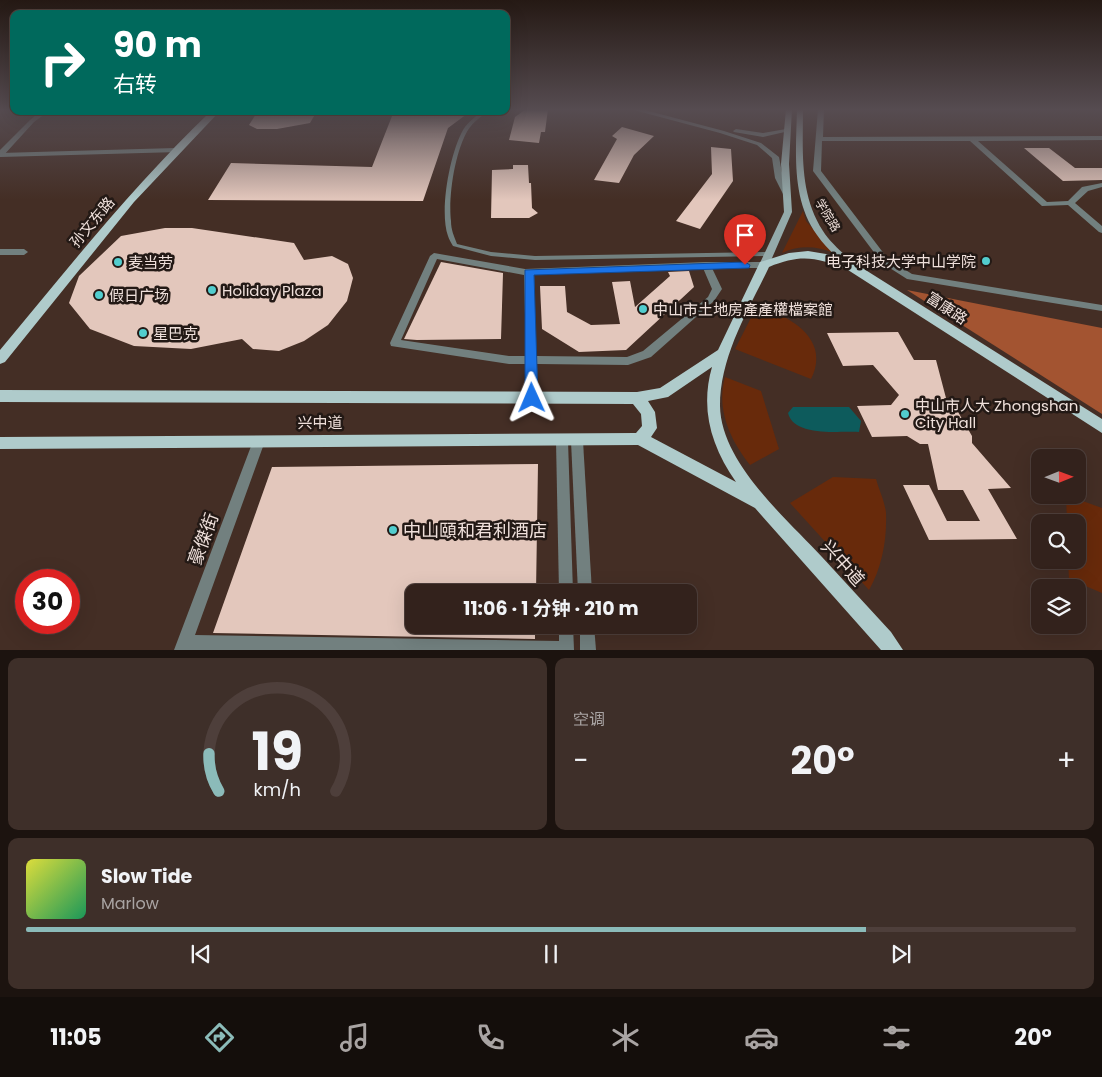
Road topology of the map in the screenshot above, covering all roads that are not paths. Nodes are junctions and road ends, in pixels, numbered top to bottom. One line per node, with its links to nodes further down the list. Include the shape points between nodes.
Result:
1 (15, 139): 11 (street)
2 (181, 139): 10 (main road, 孙文东路)
3 (183, 139): 10 (main road, 孙文东路)
4 (463, 139): 18 (lane, via 453,168 448,230 455,245 491,254 535,258)
5 (745, 139): 13 (street, via 759,144 775,157)
6 (786, 139): 13 (main road)
7 (800, 139): 20 (main road, 学院路, via 800,185 806,208 821,234)
8 (819, 139): 22 (street, via 817,171 884,261 910,277)
9 (972, 139): 14 (street, via 1044,204)
10 (171, 150): 11 (street); 23 (main road, 孙文东路, via 104,220); 25 (main road, 孙文东路)
11 (0, 155)
12 (1102, 185): 14 (street, via 1085,189)
13 (786, 192): 18 (main road, via 788,212)
14 (1070, 203): 15 (street)
15 (1102, 230)
16 (0, 252): 17 (street)
17 (24, 252)
18 (767, 260): 19 (street); 20 (main road, 富康路, via 798,253 812,254); 24 (main road)
19 (706, 265): 21 (street); 21 (street, via 717,289 711,299 647,354 628,361 508,360 395,343 434,256)
20 (852, 267): 29 (main road, 富康路)
21 (529, 272): 27 (street)
22 (1102, 308)
23 (0, 345)
24 (722, 354): 28 (main road, 兴中道, via 663,393); 35 (main road, via 712,408 718,433 732,464)
25 (0, 359)
26 (0, 396): 27 (main road, 兴中道)
27 (532, 398): 28 (main road, 兴中道)
28 (637, 398): 30 (main road, via 648,412 650,428)
29 (1102, 427)
30 (640, 439): 32 (main road, 兴中道); 35 (main road)
31 (259, 440): 33 (main road, 兴中道); 34 (main road, 兴中道); 40 (street, 豪傑街)
32 (577, 440): 33 (main road, 兴中道); 37 (street)
33 (562, 441): 36 (street)
34 (0, 443)
35 (761, 504): 42 (main road, 兴中道)
36 (566, 584)
37 (585, 584)
38 (566, 634): 40 (street, via 567,649)
39 (587, 634): 41 (street)
40 (183, 646)
41 (588, 650)
42 (894, 650)

